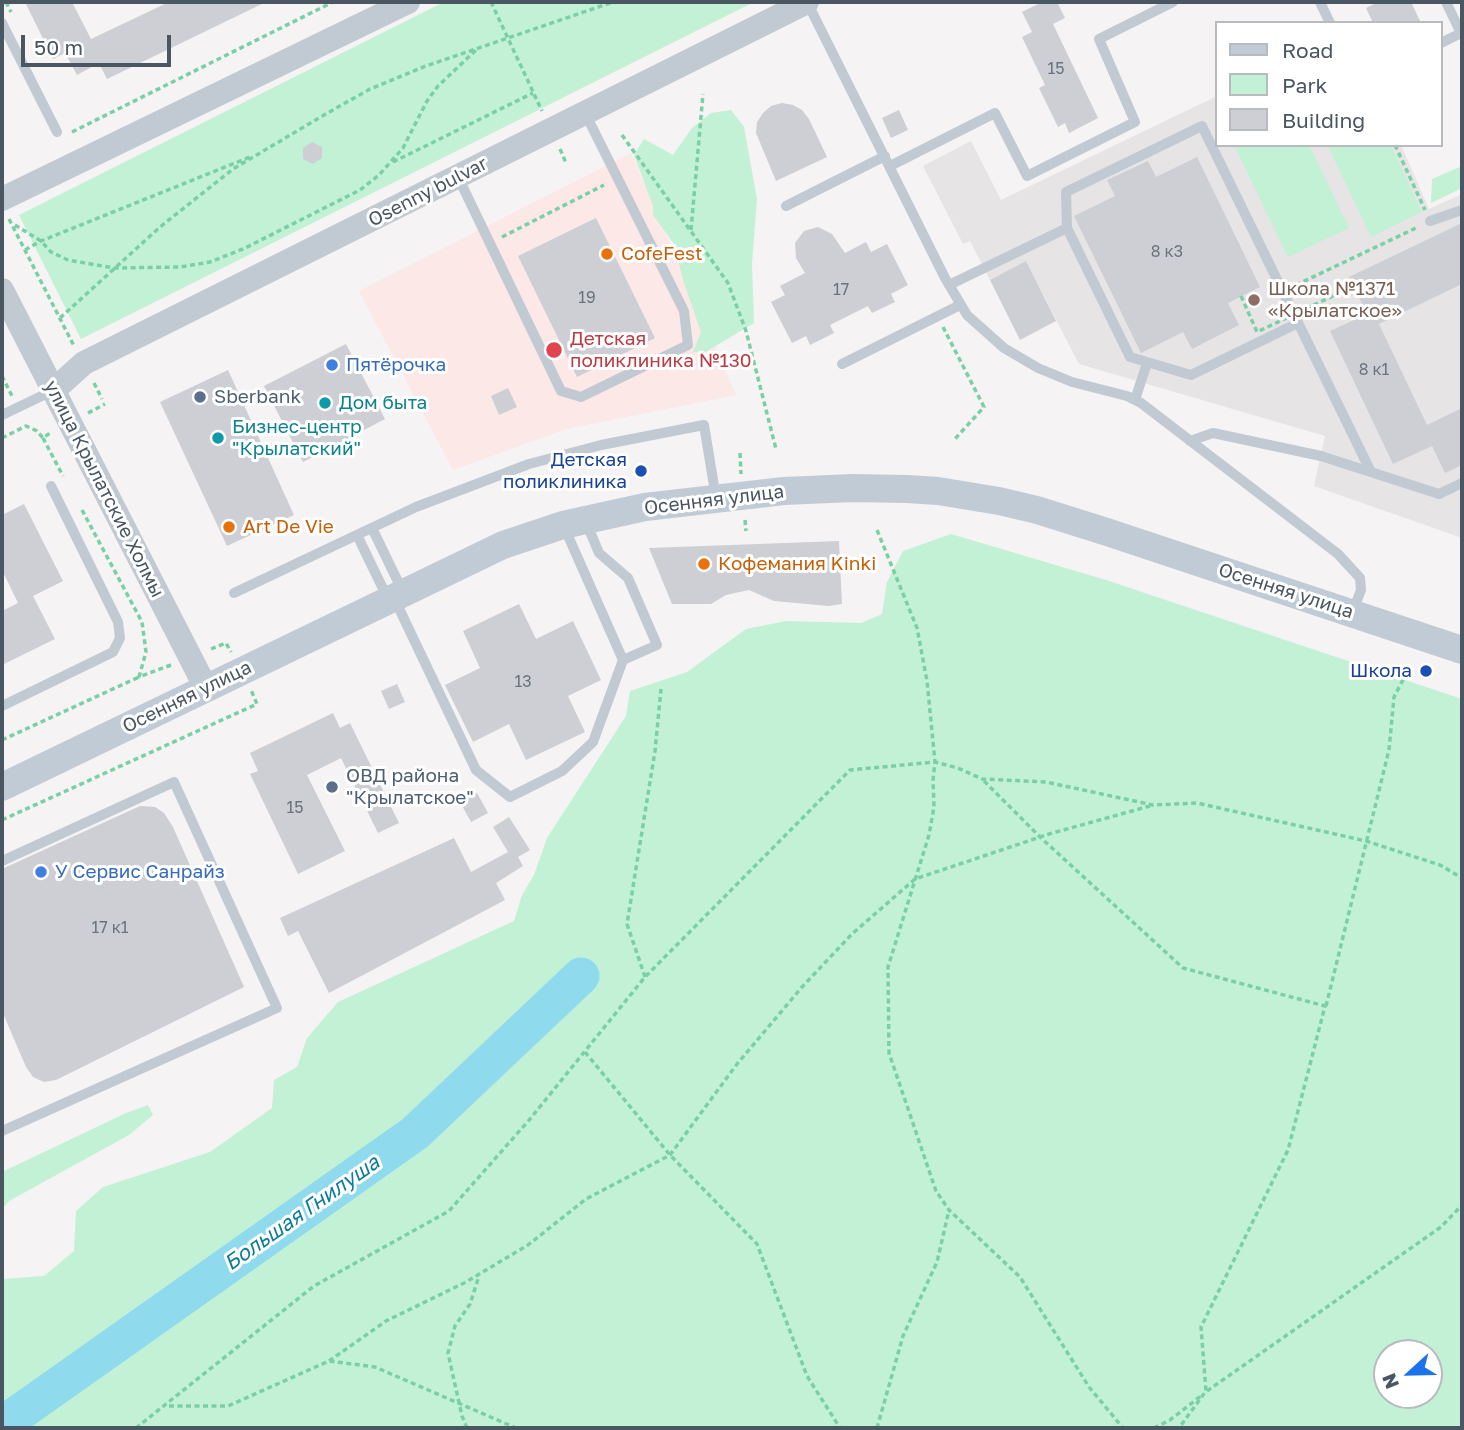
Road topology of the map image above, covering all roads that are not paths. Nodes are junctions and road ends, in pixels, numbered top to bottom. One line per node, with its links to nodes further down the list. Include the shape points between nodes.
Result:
1 (408, 2): 13 (street)
2 (807, 2): 9 (street, Osenny bulvar); 11 (lane)
3 (1173, 2): 11 (lane, via 1099,39 1135,122 1027,176 995,113)
4 (1320, 2): 6 (lane)
5 (1446, 2): 8 (lane, via 1461,33)
6 (1329, 21)
7 (2, 23): 10 (lane)
8 (1443, 42)
9 (585, 113): 12 (street, Osenny bulvar); 12 (lane, via 684,311 688,345 581,397 561,391)
10 (57, 132)
11 (888, 161): 14 (lane); 18 (lane)
12 (457, 177): 24 (street, Osenny bulvar, via 84,363)
13 (2, 199)
14 (786, 206)
15 (1462, 210): 16 (lane)
16 (1430, 221)
17 (1067, 228): 18 (lane); 21 (lane, via 1066,192 1202,126); 22 (lane, via 1130,357)
18 (949, 285): 20 (lane)
19 (2, 290): 24 (street, улица Крылатские Холмы)
20 (960, 305): 23 (lane); 25 (lane, via 1004,348 1038,368)
21 (1298, 323): 22 (lane, via 1191,375); 28 (lane)
22 (1147, 363): 25 (lane)
23 (842, 364)
24 (54, 390): 26 (lane); 40 (street, улица Крылатские Холмы)
25 (1135, 400): 27 (lane)
26 (2, 415)
27 (1190, 441): 28 (lane, via 1213,433); 37 (lane, via 1338,554 1360,578 1361,590)
28 (1370, 470): 29 (lane, via 1440,494)
29 (1462, 483)
30 (51, 486): 41 (lane, via 118,622 120,638 113,652)
31 (716, 498): 32 (main road, Осенняя улица); 33 (lane, via 704,425 529,464); 37 (main road, Осенняя улица, via 853,488 969,495 1037,510)
32 (574, 523): 36 (main road, Осенняя улица, via 503,545); 39 (lane); 39 (lane, via 628,578 657,645)
33 (372, 528): 34 (lane); 36 (lane)
34 (357, 535): 35 (lane); 36 (lane)
35 (234, 593)
36 (395, 596): 39 (lane, via 476,770 510,797 562,771 593,742); 40 (main road, Осенняя улица)
37 (1352, 613): 38 (main road, Осенняя улица)
38 (1462, 650)
39 (623, 660)
40 (206, 688): 42 (main road, Осенняя улица)
41 (2, 706)
42 (2, 787)
43 (2, 861): 44 (lane, via 174,782 277,1008)
44 (2, 1131)

